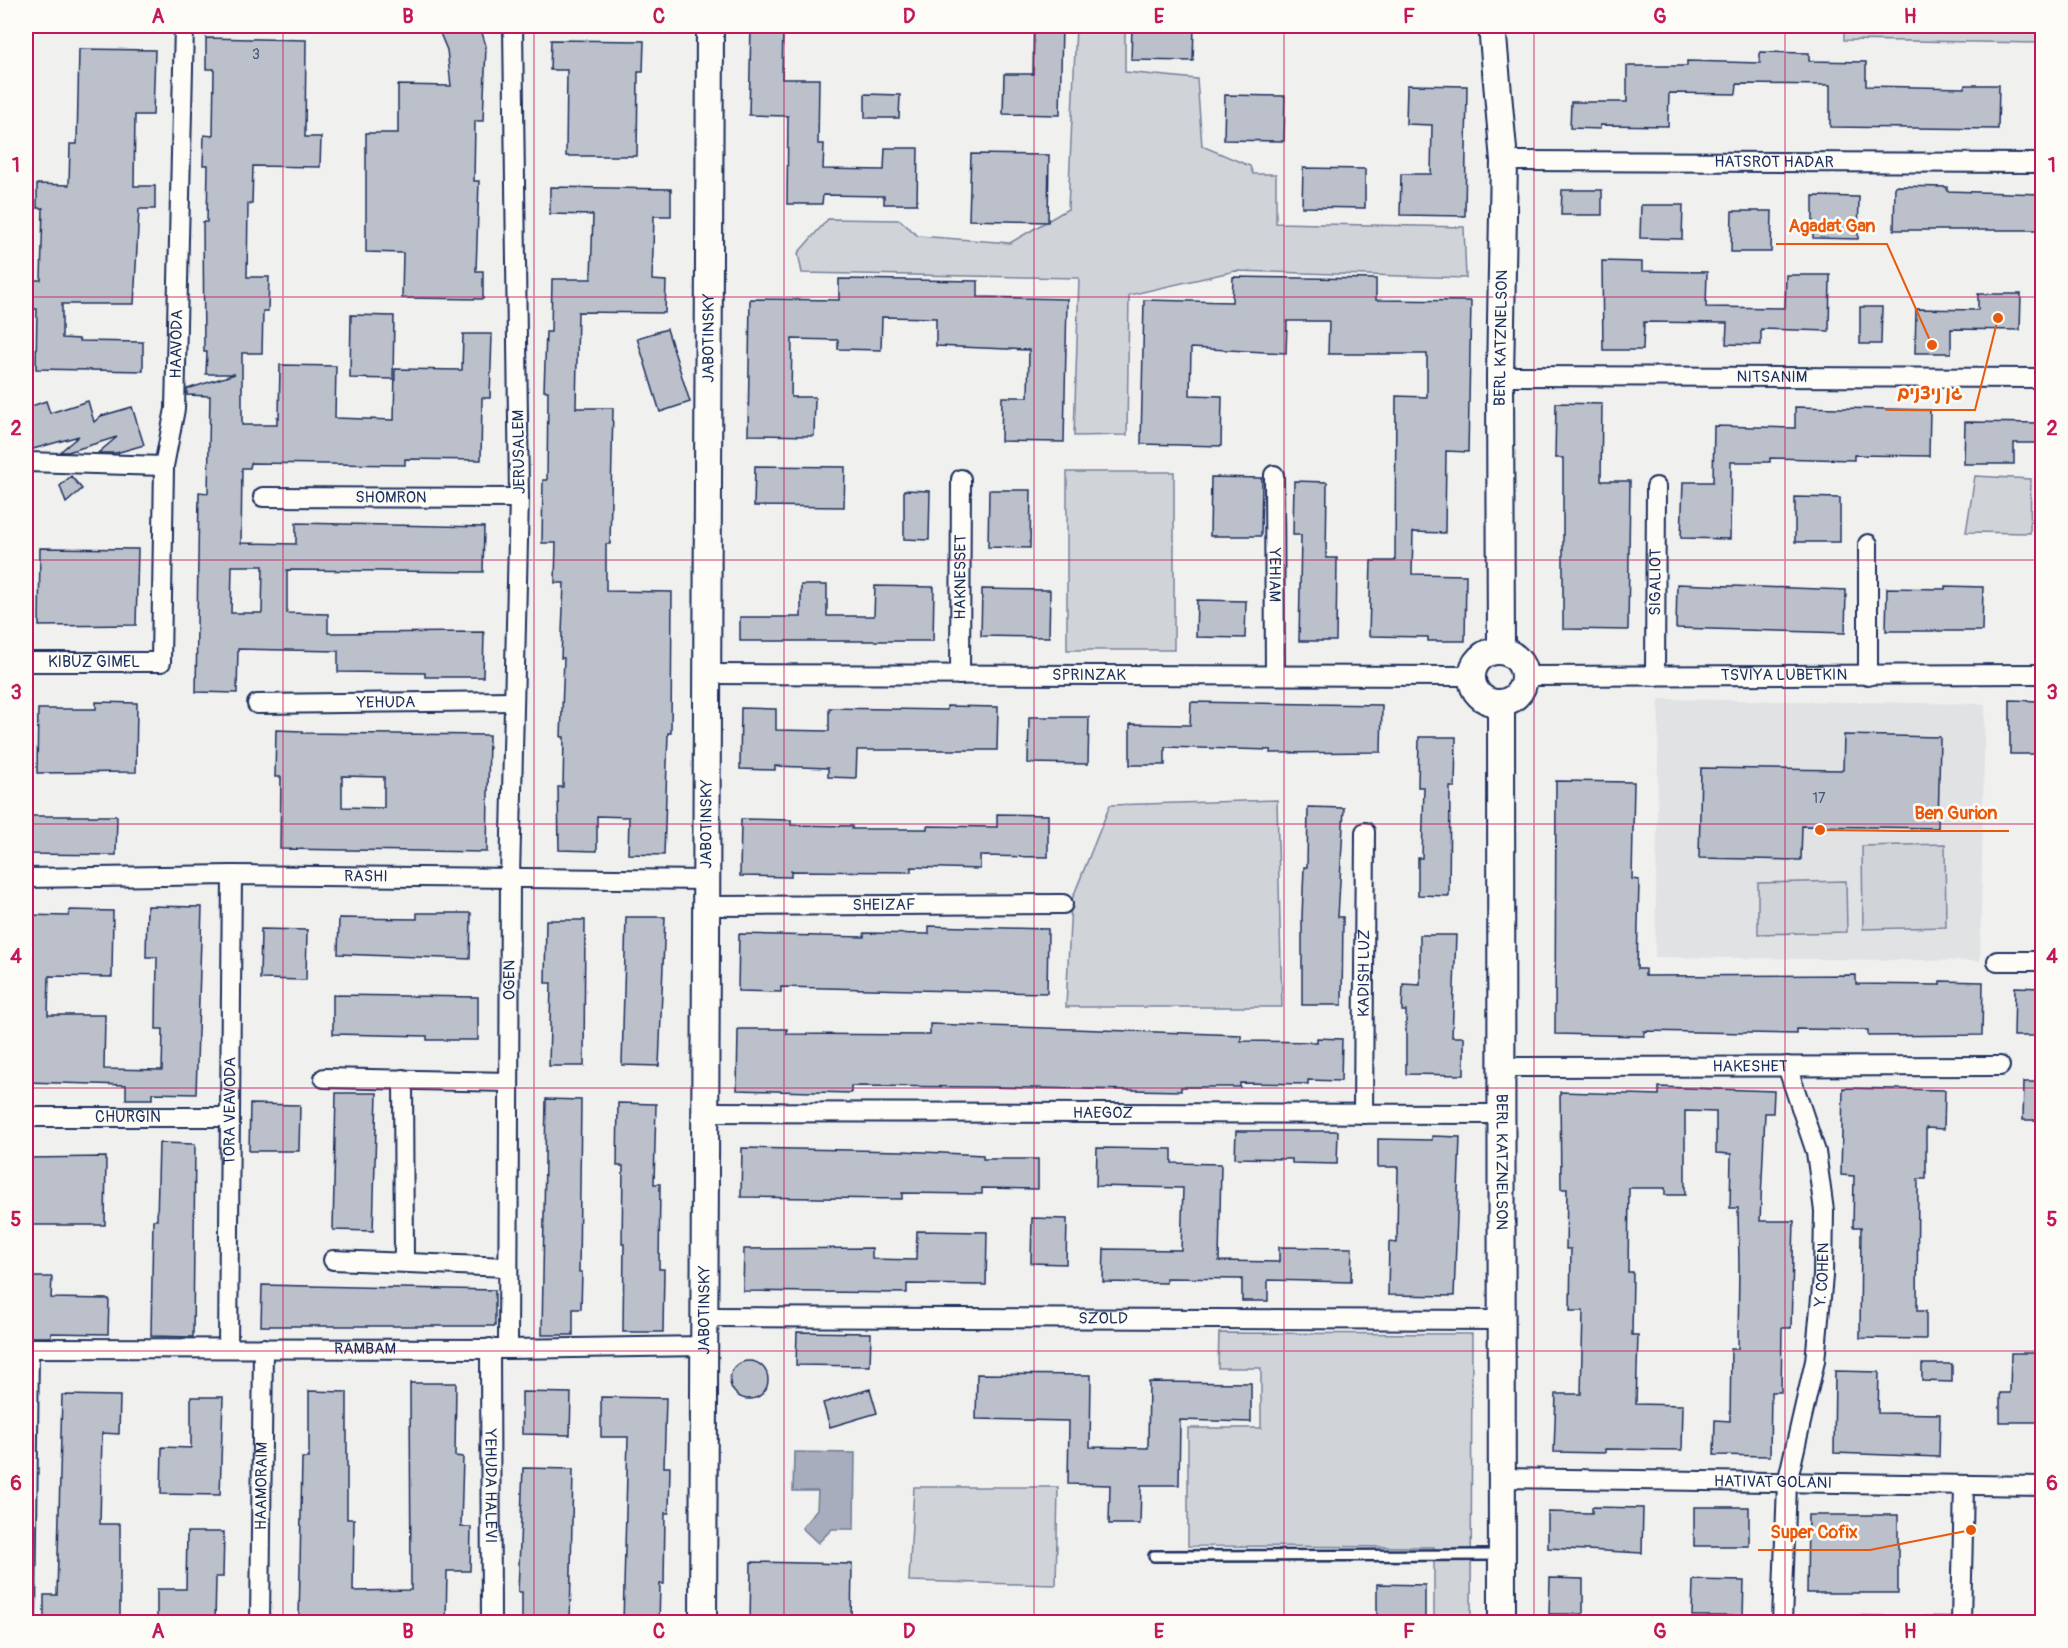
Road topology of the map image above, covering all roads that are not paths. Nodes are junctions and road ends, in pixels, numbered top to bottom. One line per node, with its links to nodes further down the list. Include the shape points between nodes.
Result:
1 (184, 26): 10 (street, HAAVODA, via 175,409)
2 (513, 26): 15 (street, JERUSALEM)
3 (710, 26): 20 (street, JABOTINSKY)
4 (1492, 26): 5 (street, BERL KATZNELSON)
5 (1504, 161): 6 (street, HATSROT HADAR); 7 (street, BERL KATZNELSON)
6 (2043, 163)
7 (1500, 376): 8 (street, NITSANIM); 17 (street, BERL KATZNELSON)
8 (2043, 378)
9 (26, 462): 10 (street)
10 (164, 466): 19 (street, HAAVODA)
11 (1274, 475): 23 (street, YEHIAM)
12 (961, 479): 22 (street, HAKNESSET)
13 (1656, 487): 26 (street, SIGALIOT)
14 (263, 497): 15 (street, SHOMRON)
15 (519, 498): 28 (street, JERUSALEM)
16 (1868, 544): 27 (street)
17 (1501, 650): 24 (street, via 1476,661); 25 (street, via 1517,659)
18 (26, 662): 19 (street, KIBUZ GIMEL)
19 (161, 662)
20 (707, 674): 22 (street, SPRINZAK); 35 (street, JABOTINSKY)
21 (2043, 674): 27 (street, TSVIYA LUBETKIN)
22 (960, 675): 23 (street, SPRINZAK)
23 (1275, 675): 24 (street, SPRINZAK)
24 (1471, 676): 29 (street, via 1477,693)
25 (1524, 676): 26 (street, TSVIYA LUBETKIN); 29 (street, via 1517,695)
26 (1655, 676): 27 (street, TSVIYA LUBETKIN)
27 (1868, 676)
28 (514, 701): 30 (street, YEHUDA); 34 (street, JERUSALEM)
29 (1500, 703): 40 (street, BERL KATZNELSON)
30 (257, 704)
31 (1365, 832): 47 (street, KADISH LUZ)
32 (232, 875): 33 (street, RASHI); 34 (street, RASHI); 50 (street, TORA VEAVODA)
33 (26, 878)
34 (510, 878): 35 (street, RASHI); 45 (street, OGEN)
35 (706, 880): 37 (street, JABOTINSKY)
36 (1063, 904): 37 (street, SHEIZAF)
37 (706, 906): 46 (street, JABOTINSKY)
38 (1997, 961): 39 (street)
39 (2043, 961)
40 (1501, 1066): 41 (street, HAKESHET); 48 (street, BERL KATZNELSON)
41 (1787, 1066): 42 (street, HAKESHET); 62 (street, Y. COHEN, via 1816,1152 1824,1211 1815,1361)
42 (2000, 1066)
43 (324, 1078): 44 (street)
44 (403, 1079): 45 (street); 52 (street)
45 (509, 1082): 53 (street, OGEN)
46 (705, 1112): 47 (street, HAEGOZ); 54 (street, JABOTINSKY)
47 (1364, 1114): 48 (street, HAEGOZ)
48 (1501, 1114): 55 (street, BERL KATZNELSON)
49 (26, 1117): 50 (street, CHURGIN)
50 (229, 1117): 58 (street, TORA VEAVODA)
51 (333, 1260): 52 (street)
52 (404, 1262): 53 (street)
53 (508, 1267): 60 (street, OGEN)
54 (705, 1317): 55 (street, SZOLD); 56 (street, JABOTINSKY)
55 (1501, 1320): 61 (street, BERL KATZNELSON)
56 (704, 1346): 60 (street, RAMBAM); 70 (street, JABOTINSKY)
57 (27, 1348): 58 (street, RAMBAM); 67 (street)
58 (228, 1348): 59 (street, RAMBAM)
59 (263, 1348): 60 (street, RAMBAM); 68 (street, HAAMORAIM)
60 (499, 1348): 69 (street, YEHUDA HALEVI)
61 (1501, 1478): 62 (street, HATIVAT GOLANI); 65 (street, BERL KATZNELSON)
62 (1787, 1484): 63 (street, HATIVAT GOLANI); 72 (street, Y. COHEN)
63 (1964, 1485): 64 (street, HATIVAT GOLANI); 73 (street)
64 (2043, 1486)
65 (1501, 1555): 66 (lane); 71 (street, BERL KATZNELSON)
66 (1154, 1556)
67 (26, 1623)
68 (260, 1623)
69 (491, 1623)
70 (703, 1623)
71 (1502, 1623)
72 (1782, 1623)
73 (1961, 1623)

